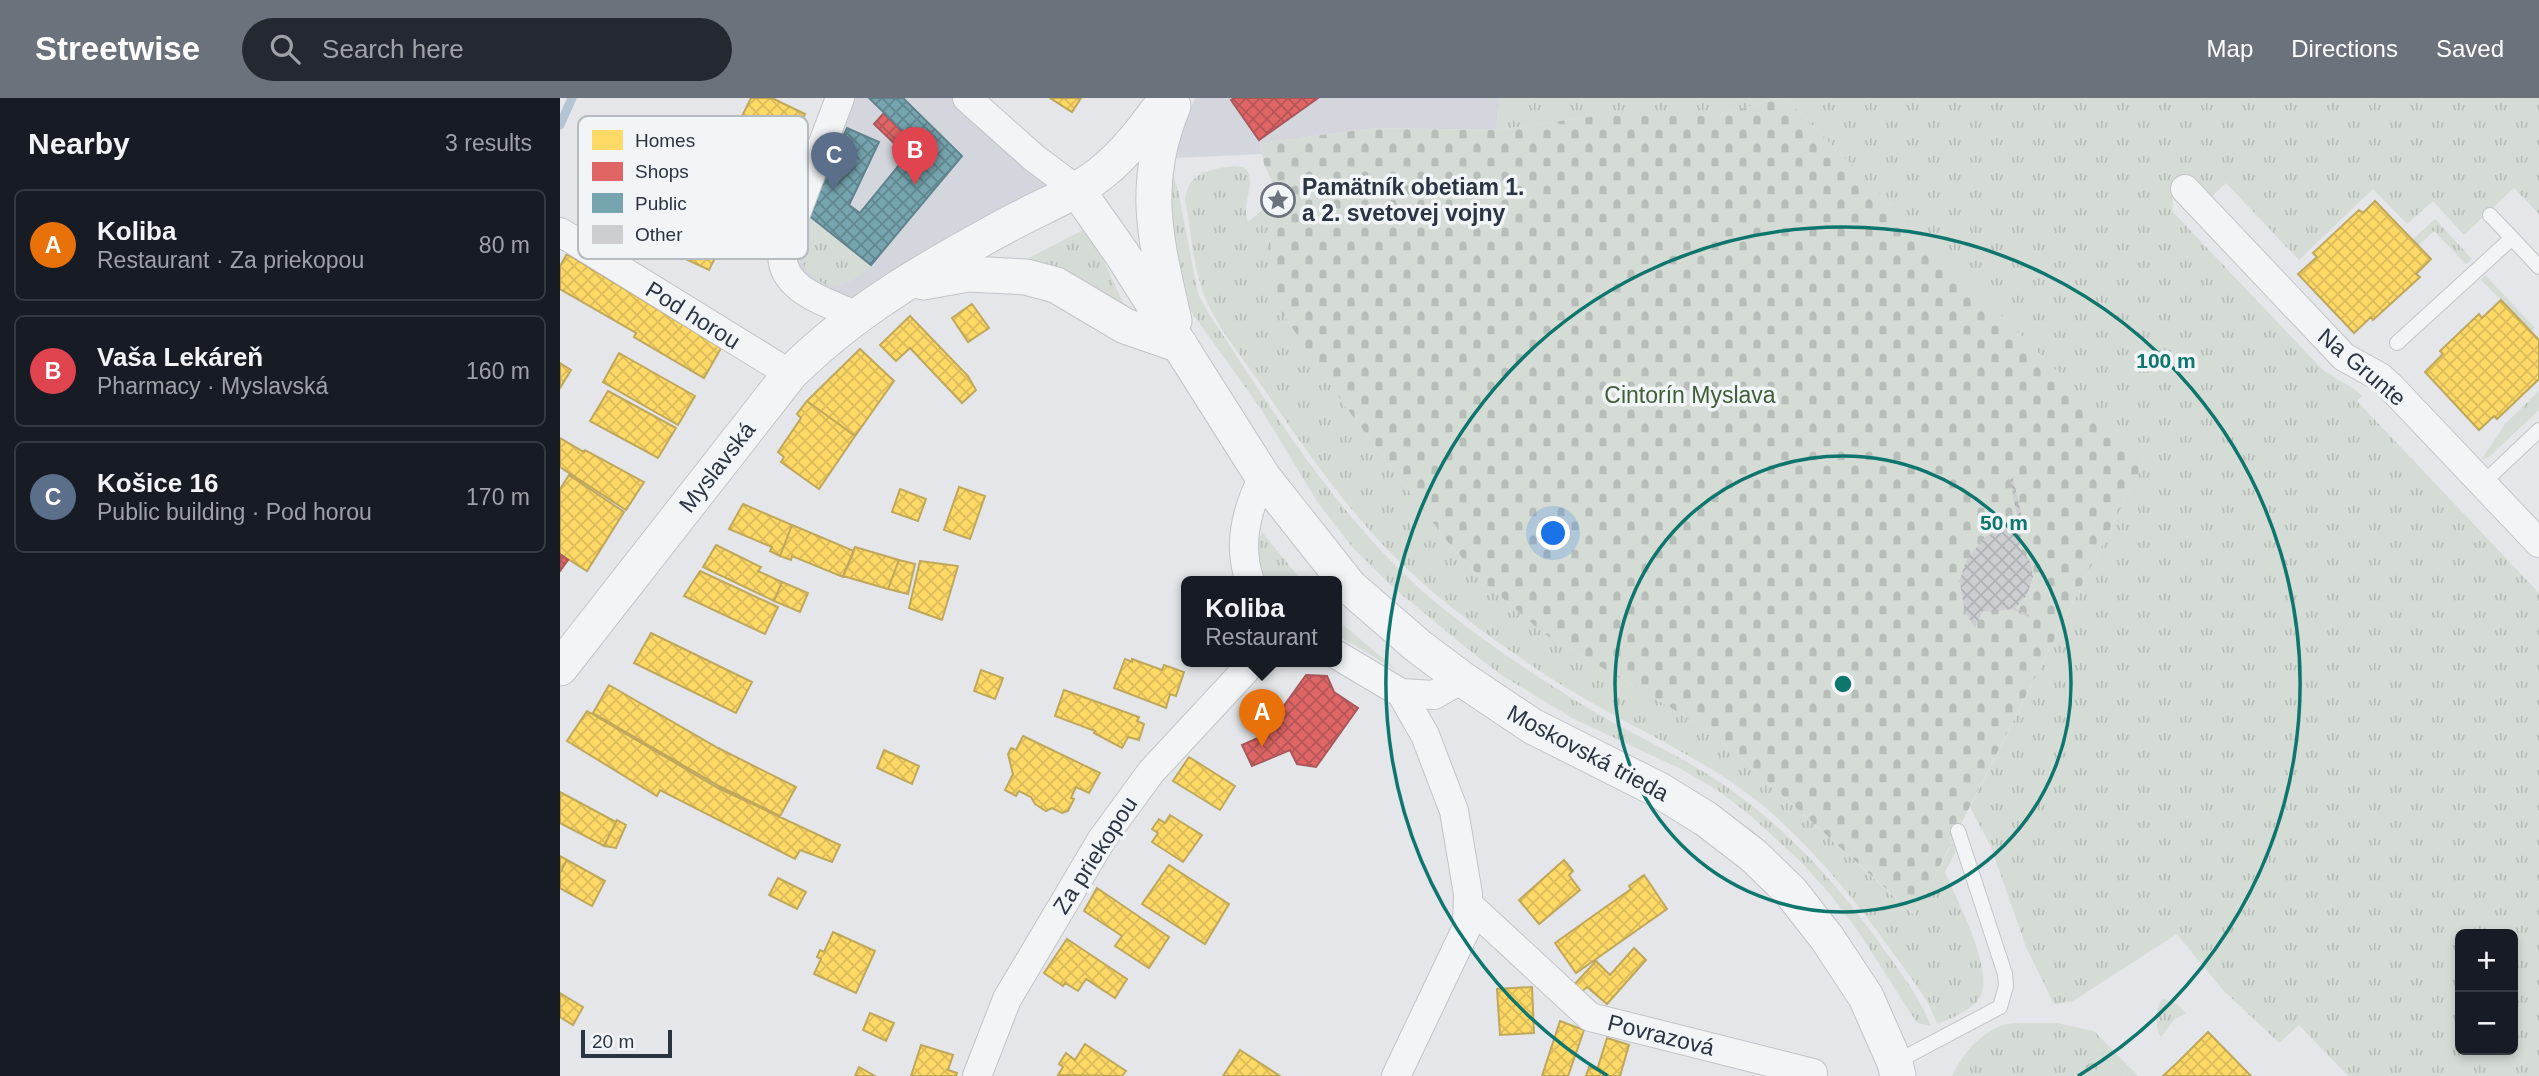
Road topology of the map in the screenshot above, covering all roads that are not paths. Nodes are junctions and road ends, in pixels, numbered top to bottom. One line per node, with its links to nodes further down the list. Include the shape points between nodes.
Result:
1 (840, 98): 5 (street)
2 (967, 98): 7 (street)
3 (1167, 98): 7 (street, Myslavská, via 1131,144)
4 (1176, 98): 18 (street, Moskovská trieda, via 1156,154 1153,201 1158,250)
5 (808, 182)
6 (2185, 189): 22 (street, Na Grunte, via 2344,357 2380,377)
7 (1077, 190): 15 (street, Myslavská); 18 (street, Moskovská trieda)
8 (2490, 215): 10 (lane)
9 (560, 232): 11 (street, Pod horou)
10 (2512, 238): 14 (lane); 17 (lane, Na Grunte)
11 (578, 243)
12 (604, 259): 19 (street, Pod horou)
13 (782, 259): 16 (street, via 788,278 798,287)
14 (2539, 267)
15 (896, 288): 16 (street, Myslavská); 18 (street, Myslavská, via 968,274 1026,277 1056,285 1125,326)
16 (856, 315): 19 (street, Myslavská)
17 (2398, 344)
18 (1180, 345): 21 (street, Moskovská trieda)
19 (790, 374): 29 (street, Myslavská)
20 (2539, 430): 22 (lane)
21 (1263, 477): 24 (street, via 1242,537); 25 (street, Moskovská trieda)
22 (2483, 483): 23 (street, Na Grunte)
23 (2539, 543)
24 (1249, 576)
25 (1341, 576)
26 (1342, 577): 30 (street, Moskovská trieda)
27 (1342, 658): 31 (street)
28 (1248, 667): 37 (street, Za priekopou, via 1151,772 1102,839 1007,999)
29 (560, 668)
30 (1462, 679): 31 (street, via 1434,695); 35 (street, Moskovská trieda, via 1532,726 1706,818 1754,856 1827,937 1866,997)
31 (1401, 693): 33 (street, via 1425,735 1454,811)
32 (1958, 831): 35 (lane, via 2005,974 2004,997 2000,1007)
33 (1468, 904): 34 (street, via 1467,927); 36 (street, Povrazová, via 1590,1017)
34 (1409, 1049): 38 (street); 39 (street)
35 (1896, 1070)
36 (1813, 1073)
37 (977, 1076)
38 (1396, 1076)
39 (1418, 1076)

